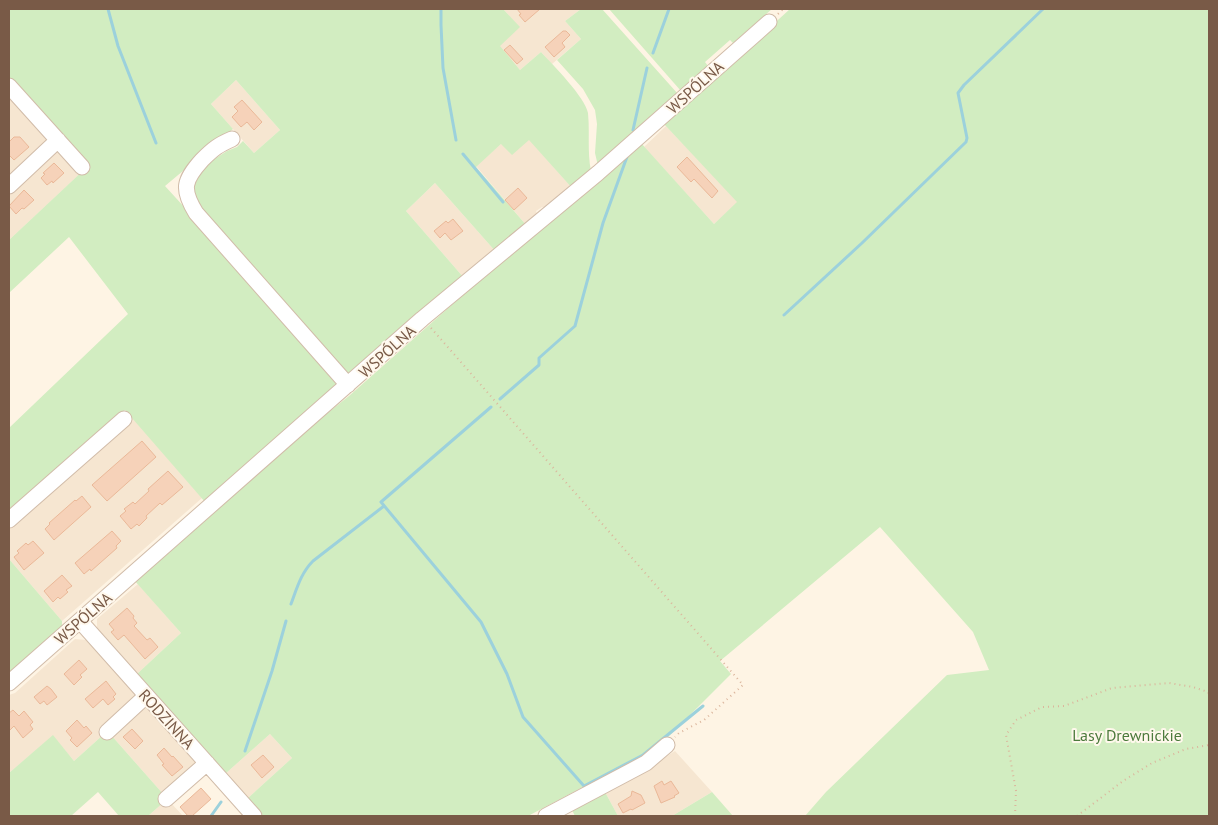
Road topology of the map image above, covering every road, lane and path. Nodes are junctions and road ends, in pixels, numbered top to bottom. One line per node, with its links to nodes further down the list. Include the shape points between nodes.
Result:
1 (769, 22): 7 (street, WSPÓLNA, via 598,173)
2 (9, 86): 4 (street)
3 (232, 139): 8 (street, via 212,150 188,177 186,192 189,202)
4 (58, 140): 5 (street); 6 (street)
5 (82, 167)
6 (9, 186)
7 (422, 319): 8 (street, WSPÓLNA); 16 (path, via 743,685 704,720 679,733)
8 (348, 385): 11 (street, WSPÓLNA)
9 (124, 419): 10 (street)
10 (9, 520)
11 (80, 621): 12 (street, WSPÓLNA); 14 (street, RODZINNA)
12 (9, 683)
13 (1209, 694): 22 (path, via 1193,687 1169,683 1112,688 1064,706 1042,707 1016,720 1006,735 1016,790)
14 (146, 696): 15 (street); 18 (street, RODZINNA)
15 (107, 732)
16 (667, 745): 21 (street, via 646,763)
17 (1209, 745): 23 (path, via 1186,749 1152,763)
18 (206, 763): 19 (street); 20 (street, RODZINNA)
19 (166, 799)
20 (254, 816)
21 (546, 816)
22 (1015, 816)
23 (1077, 816)

